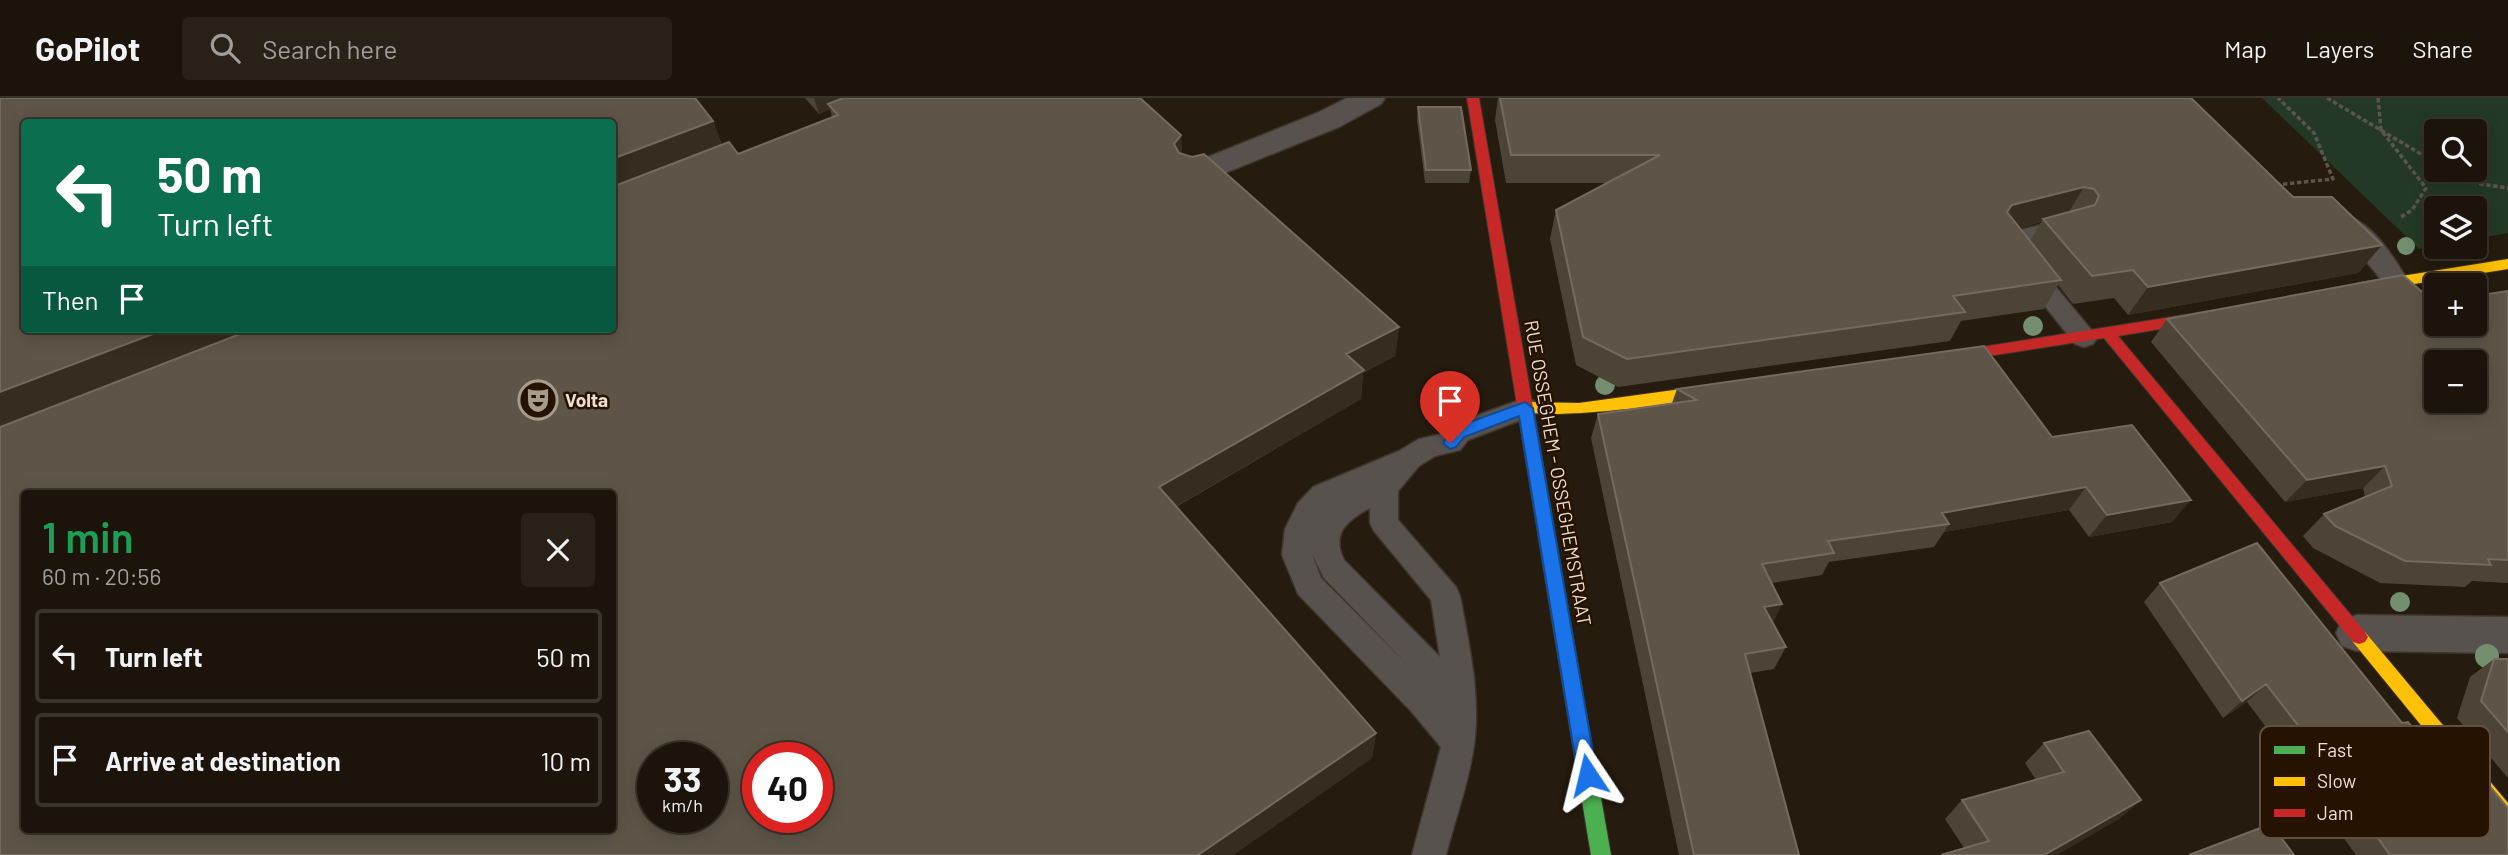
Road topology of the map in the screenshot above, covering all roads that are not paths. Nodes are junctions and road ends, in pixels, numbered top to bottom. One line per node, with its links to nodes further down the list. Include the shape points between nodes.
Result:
1 (1370, 98): 3 (street, via 1328,120)
2 (1473, 98): 14 (street, RUE OSSEGHEM - OSSEGHEMSTRAAT)
3 (1194, 174)
4 (2272, 186): 7 (lane, via 2285,199 2323,201 2364,239)
5 (2068, 226): 11 (lane, via 2006,242)
6 (2508, 264): 7 (street)
7 (2396, 281): 8 (street)
8 (2344, 291)
9 (2226, 313): 10 (street)
10 (2109, 334): 11 (street); 17 (street)
11 (2084, 338): 12 (street)
12 (1920, 361)
13 (1743, 386): 14 (street, via 1579,409)
14 (1525, 408): 15 (lane, via 1458,433 1450,443 1429,446); 25 (street, RUE OSSEGHEM - OSSEGHEMSTRAAT)
15 (1409, 458): 16 (lane); 21 (lane, via 1323,495 1299,529 1297,555 1309,585)
16 (1384, 488): 19 (lane, via 1384,523 1445,596); 19 (lane, via 1339,511 1323,535 1324,554)
17 (2357, 633): 18 (street); 20 (street)
18 (2508, 635)
19 (1460, 703): 21 (lane)
20 (2433, 726)
21 (1458, 744): 24 (lane)
22 (2490, 795): 23 (street)
23 (2508, 817)
24 (1429, 855)
25 (1601, 855)

